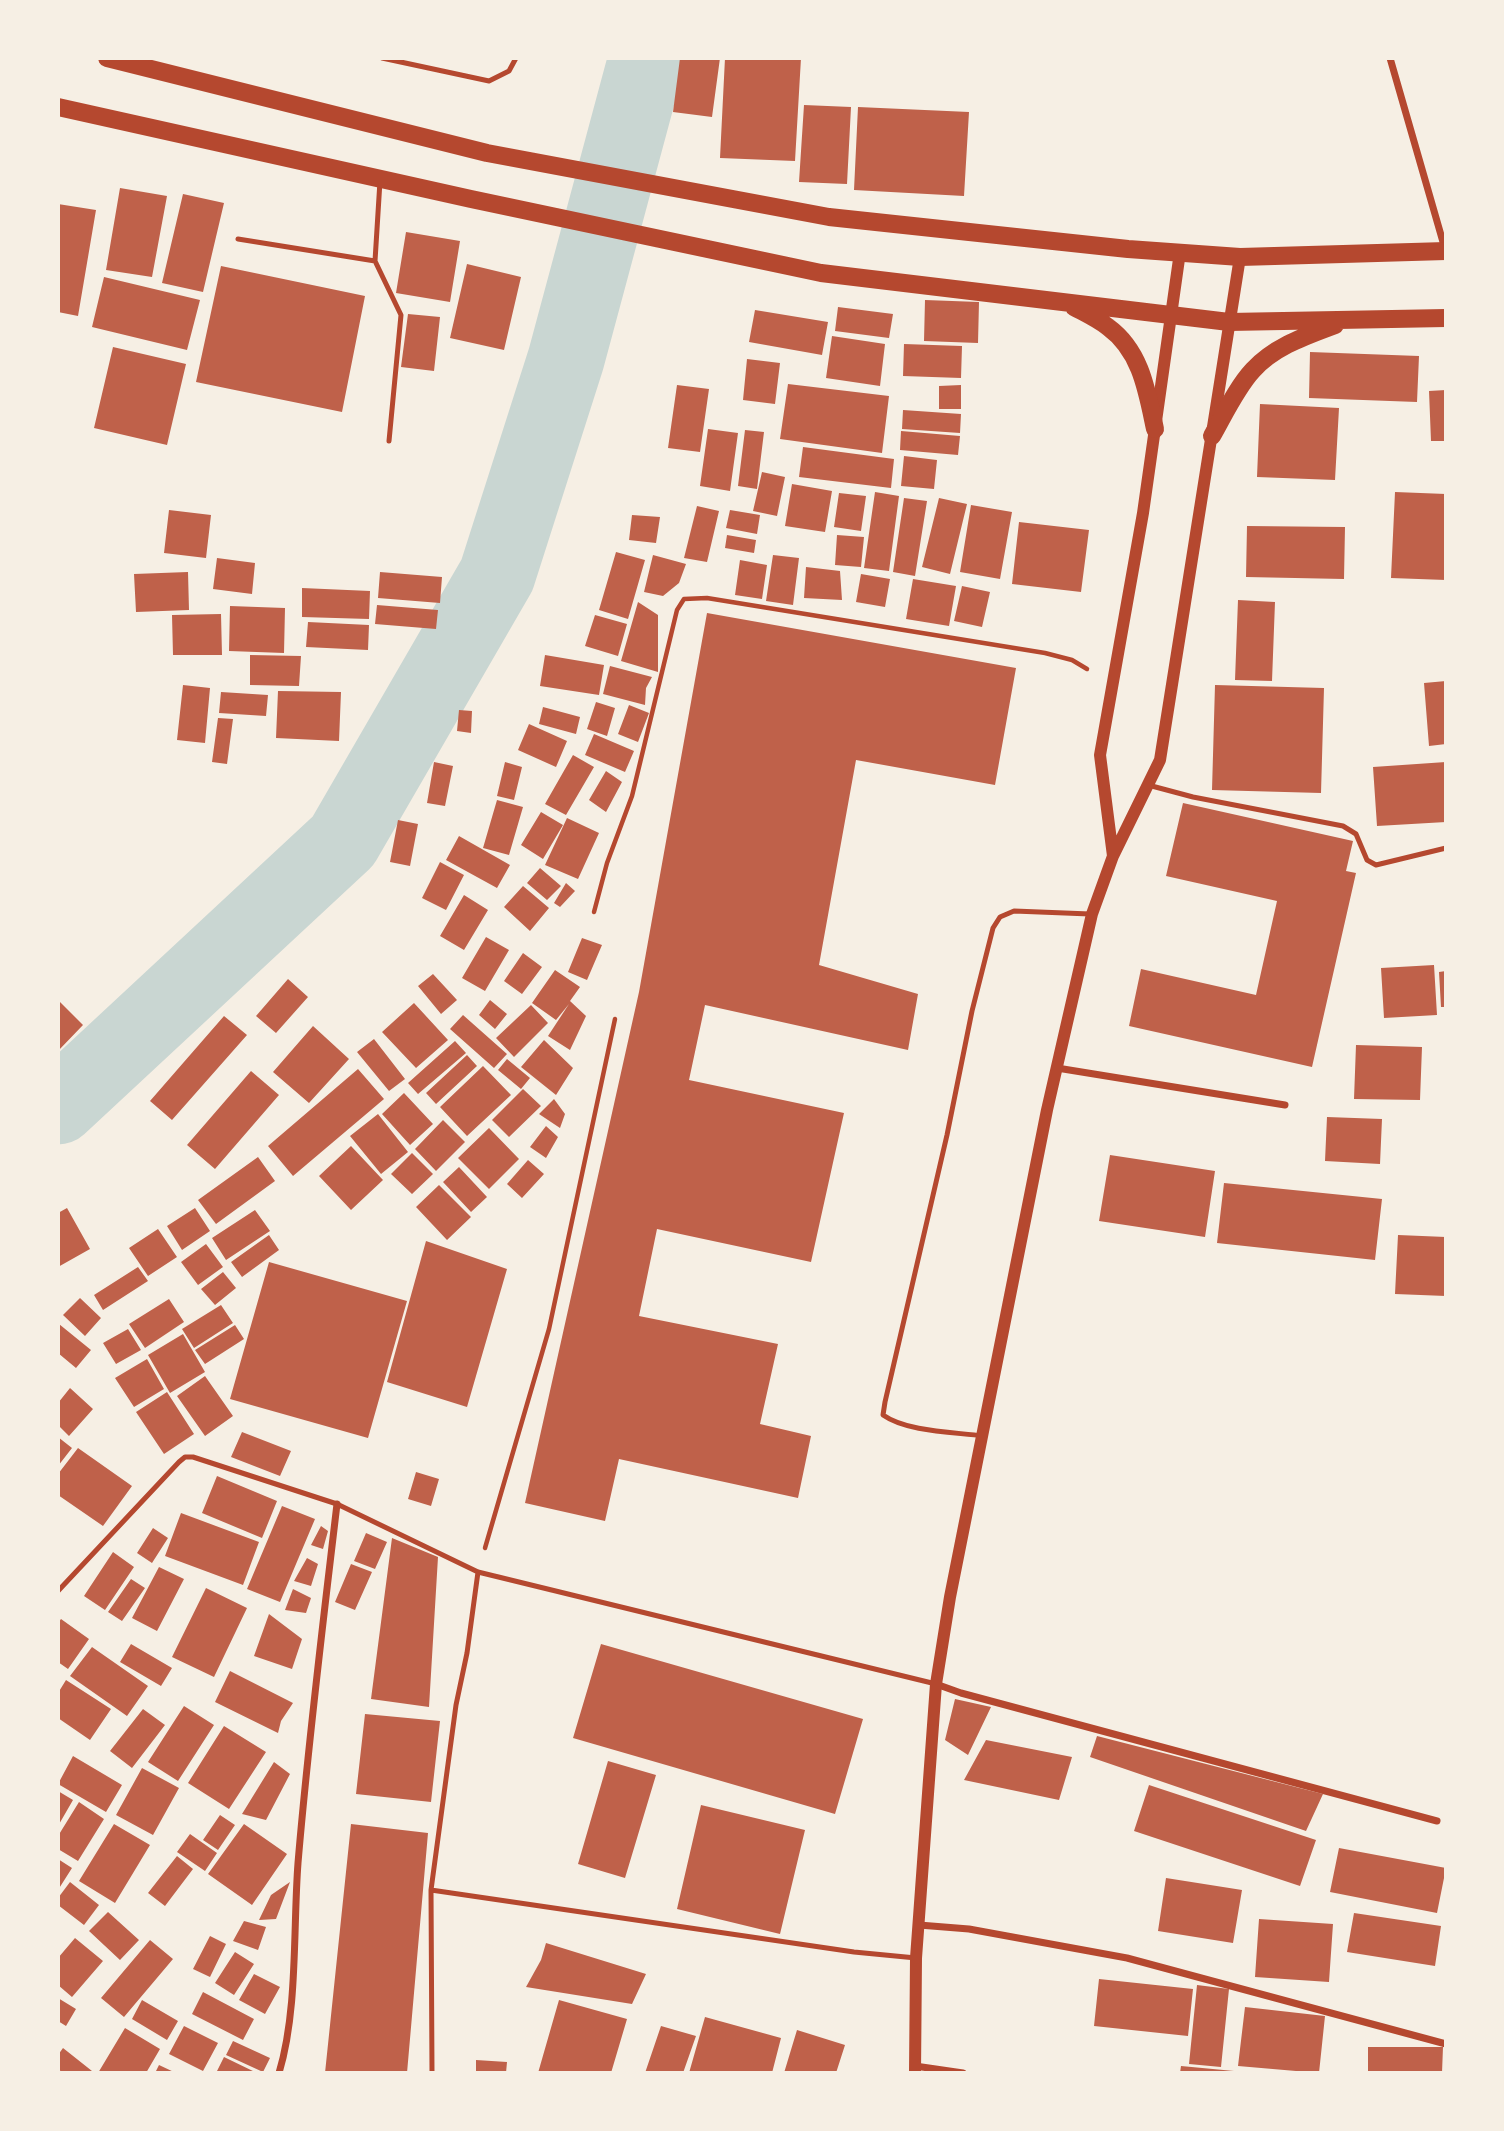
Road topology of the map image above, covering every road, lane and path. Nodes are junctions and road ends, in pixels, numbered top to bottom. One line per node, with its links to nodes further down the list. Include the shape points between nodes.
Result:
1 (107, 58): 9 (main road, via 487,153 829,217)
2 (382, 58): 3 (lane, via 489,81 509,71)
3 (516, 58)
4 (1390, 58): 8 (street)
5 (58, 107): 6 (main road)
6 (380, 179): 11 (lane); 12 (main road, via 821,273)
7 (238, 239): 11 (lane)
8 (1446, 250): 10 (main road)
9 (1180, 252): 10 (main road); 13 (street)
10 (1240, 257): 16 (street)
11 (375, 261): 19 (lane, via 401,315)
12 (1068, 303): 13 (main road); 17 (main road, via 1124,342 1145,382)
13 (1171, 315): 16 (main road); 17 (street)
14 (1446, 318): 15 (main road)
15 (1349, 320): 16 (main road); 18 (main road, via 1272,353 1252,371)
16 (1229, 322): 18 (street)
17 (1155, 429): 20 (street)
18 (1212, 436): 21 (street, via 1160,760)
19 (389, 441)
20 (1111, 687): 23 (street, via 1100,755); 24 (path, via 1072,660 1045,653 707,598 684,599 677,610 632,796)
21 (1149, 785): 22 (lane, via 1343,827 1356,834 1367,860 1376,864); 23 (street)
22 (1446, 848)
23 (1113, 856): 25 (street)
24 (594, 912)
25 (1092, 914): 27 (street); 29 (lane, via 1014,911 1000,917 993,928 885,1402 883,1415 893,1422)
26 (615, 1019): 31 (path, via 550,1329)
27 (1057, 1068): 28 (street); 29 (street)
28 (1285, 1105)
29 (983, 1436): 33 (street)
30 (337, 1504): 31 (lane); 32 (lane, via 202,1458 185,1457); 40 (street, via 298,1864 288,2044)
31 (478, 1572): 33 (lane); 35 (lane)
32 (58, 1591)
33 (936, 1684): 34 (street); 36 (street)
34 (1437, 1821)
35 (431, 1891): 37 (lane); 41 (lane)
36 (919, 1925): 37 (street); 38 (street, via 969,1929 1127,1958)
37 (916, 1958): 39 (street)
38 (1446, 2044)
39 (915, 2070): 42 (street)
40 (279, 2073)
41 (432, 2073)
42 (963, 2073)

